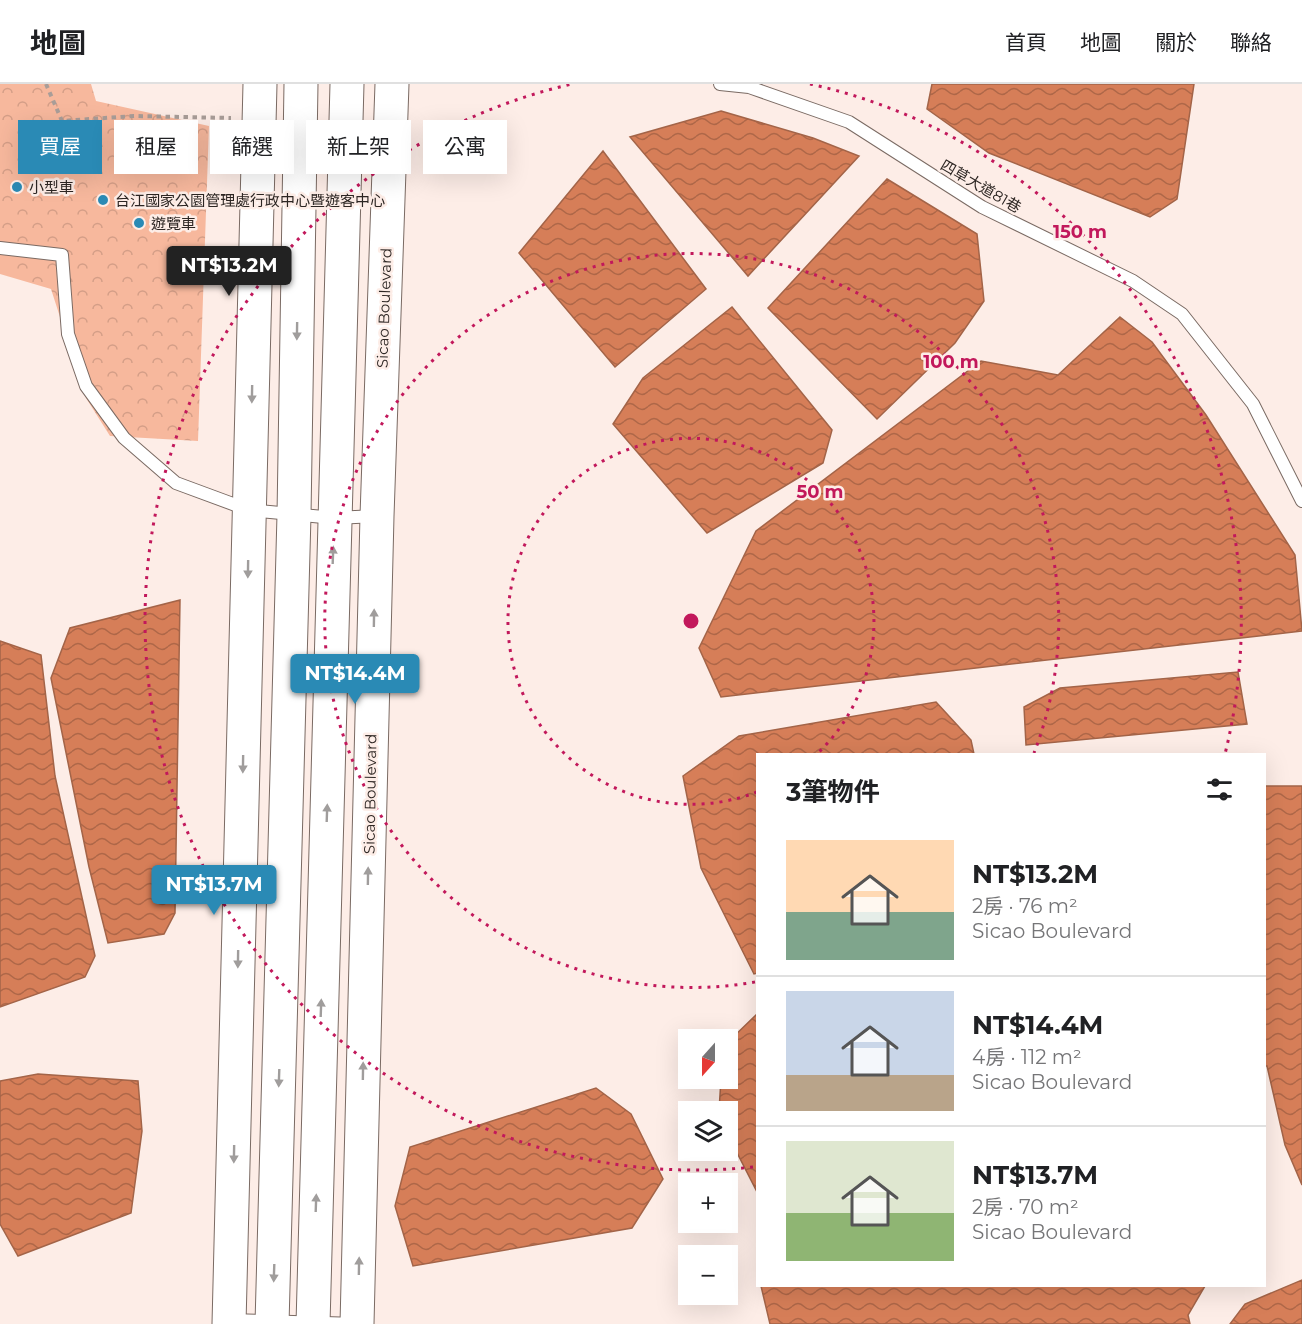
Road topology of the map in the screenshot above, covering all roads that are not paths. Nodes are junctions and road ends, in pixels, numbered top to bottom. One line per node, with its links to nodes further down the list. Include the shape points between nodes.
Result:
1 (260, 84): 8 (street, one-way to 8)
2 (301, 84): 9 (street, one-way to 9)
3 (347, 84): 11 (street)
4 (392, 84): 10 (street, Sicao Boulevard)
5 (720, 84): 7 (lane, 四草大道81巷, via 749,87 849,122 982,207 1132,281 1182,314 1253,404)
6 (0, 248): 8 (lane, via 62,255 68,334 86,386 124,438 176,483)
7 (1302, 501)
8 (249, 510): 9 (lane); 12 (street, one-way to 12)
9 (294, 515): 11 (lane); 13 (street, one-way to 13)
10 (377, 516): 11 (lane); 15 (street, Sicao Boulevard, one-way to 10)
11 (334, 518): 14 (street, one-way to 11)
12 (229, 1322): 13 (lane)
13 (272, 1323): 14 (lane)
14 (313, 1323): 15 (lane)
15 (357, 1324)

